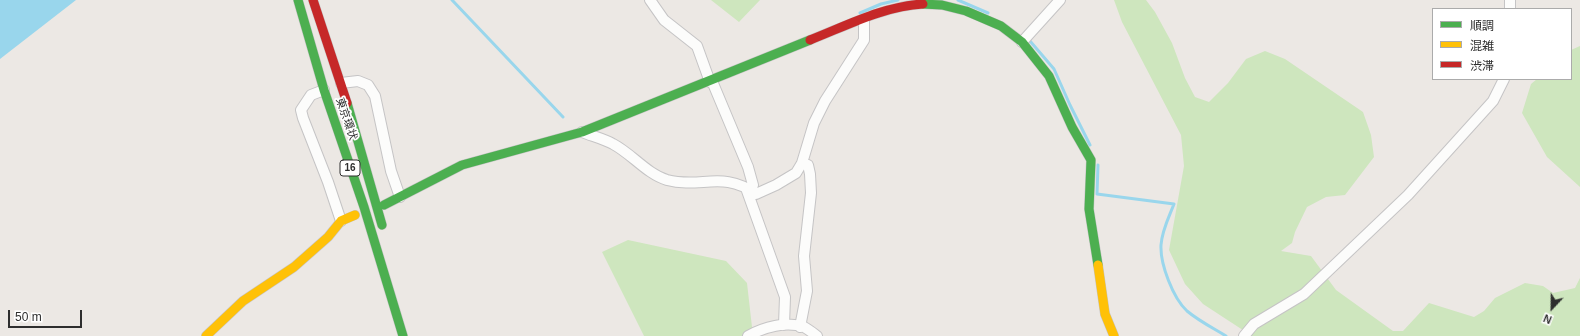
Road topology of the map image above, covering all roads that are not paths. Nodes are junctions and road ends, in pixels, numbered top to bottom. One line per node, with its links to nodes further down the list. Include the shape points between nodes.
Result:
1 (298, 0): 10 (main road, 東京環状 / 16)
2 (313, 0): 9 (main road, 東京環状 / 16)
3 (650, 0): 8 (street, via 664,20 697,46)
4 (1060, 0): 6 (street)
5 (864, 20): 6 (main road, via 895,8 921,4 942,5 966,11 1001,26); 8 (main road); 12 (street, via 864,40 825,100 814,123)
6 (1022, 42): 25 (main road, via 1049,76 1090,160 1090,209 1106,314)
7 (1504, 80): 26 (street, via 1493,101 1408,195 1304,294 1254,324)
8 (711, 81): 11 (main road); 13 (street, via 748,167 753,185)
9 (341, 84): 14 (street, via 358,81 368,85 375,96 391,171); 18 (main road, 東京環状 / 16)
10 (324, 90): 17 (street, via 311,95 301,110); 22 (main road, 東京環状 / 16, via 364,207)
11 (582, 132): 13 (street, via 614,144 666,179 682,182 717,180); 14 (main road, via 462,165)
12 (802, 163): 13 (street, via 796,173 788,179 756,194); 20 (street, via 808,165 811,193 804,256 807,291)
13 (748, 189): 19 (street, via 785,296)
14 (400, 197): 15 (main road)
15 (384, 206)
16 (355, 215): 17 (main road)
17 (341, 221): 21 (main road, via 328,237 294,267 242,301)
18 (385, 234)
19 (784, 325): 20 (street); 23 (street, via 765,328)
20 (800, 327): 24 (street)
21 (206, 336)
22 (403, 336)
23 (748, 336)
24 (817, 336)
25 (1114, 336)
26 (1244, 336)

